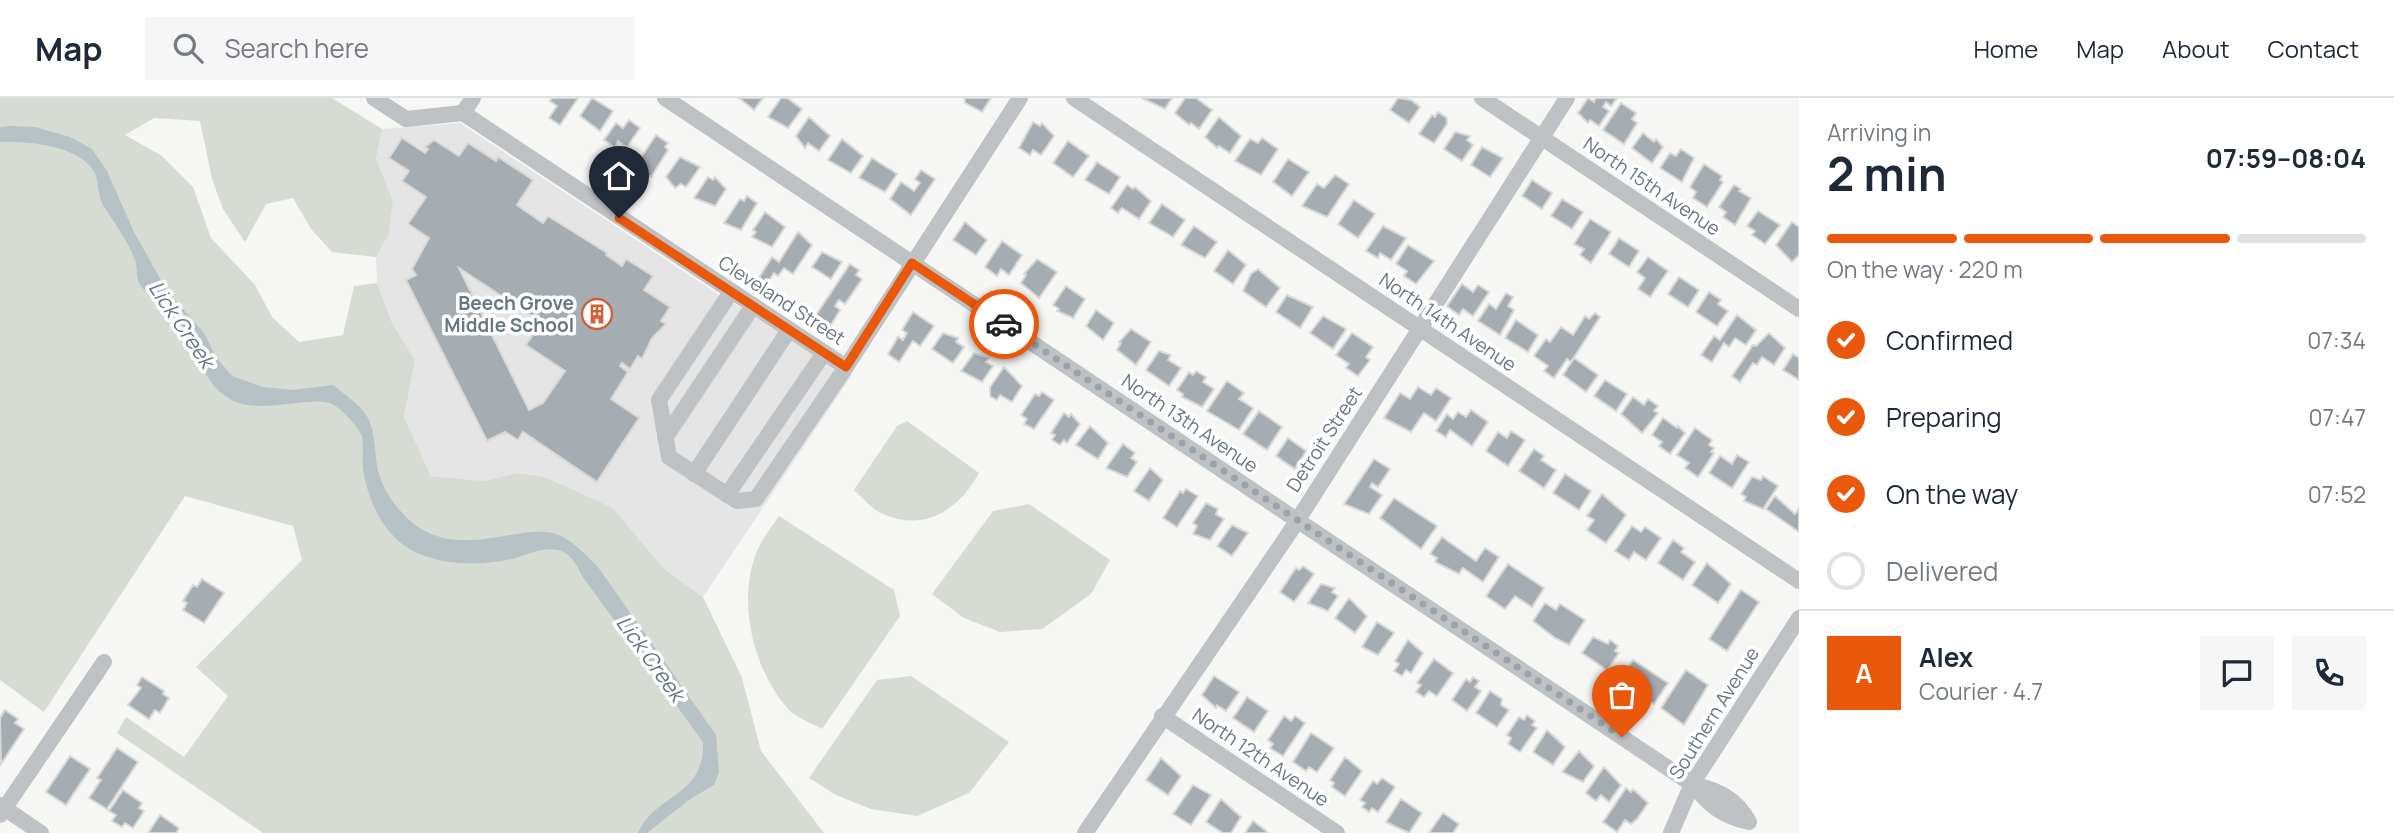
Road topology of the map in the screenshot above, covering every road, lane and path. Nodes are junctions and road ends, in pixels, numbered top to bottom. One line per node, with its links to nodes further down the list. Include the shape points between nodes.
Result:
1 (374, 98): 8 (street, via 406,118)
2 (472, 98): 8 (street)
3 (665, 98): 10 (street, North 13th Avenue)
4 (1020, 98): 10 (street, Cleveland Street)
5 (1074, 98): 14 (street, North 14th Avenue)
6 (1482, 98): 9 (street, North 15th Avenue)
7 (1567, 98): 9 (street, Detroit Street)
8 (463, 113): 11 (street, Cleveland Street)
9 (1542, 138): 13 (street, North 15th Avenue); 14 (street, Detroit Street)
10 (912, 263): 17 (street, Cleveland Street); 21 (street, North 13th Avenue)
11 (731, 292): 12 (street, Cleveland Street); 18 (street, via 659,400)
12 (753, 306): 15 (street, Cleveland Street); 18 (street)
13 (1799, 309)
14 (1420, 328): 21 (street, Detroit Street); 22 (street, North 14th Avenue)
15 (789, 330): 16 (street, Cleveland Street); 19 (street)
16 (824, 353): 17 (street, Cleveland Street); 20 (street)
17 (846, 367): 20 (street, via 756,499 737,501)
18 (665, 438): 19 (street, via 669,457)
19 (694, 474): 20 (street)
20 (727, 495)
21 (1298, 520): 25 (street, Detroit Street); 26 (street, North 13th Avenue)
22 (1799, 581)
23 (1799, 618): 26 (street, Southern Avenue)
24 (104, 662): 27 (street)
25 (1162, 716): 29 (street, Detroit Street); 30 (street, North 12th Avenue)
26 (1692, 784): 31 (street, Southern Avenue)
27 (2, 810): 28 (street)
28 (41, 833)
29 (1085, 833)
30 (1337, 833)
31 (1671, 833)

